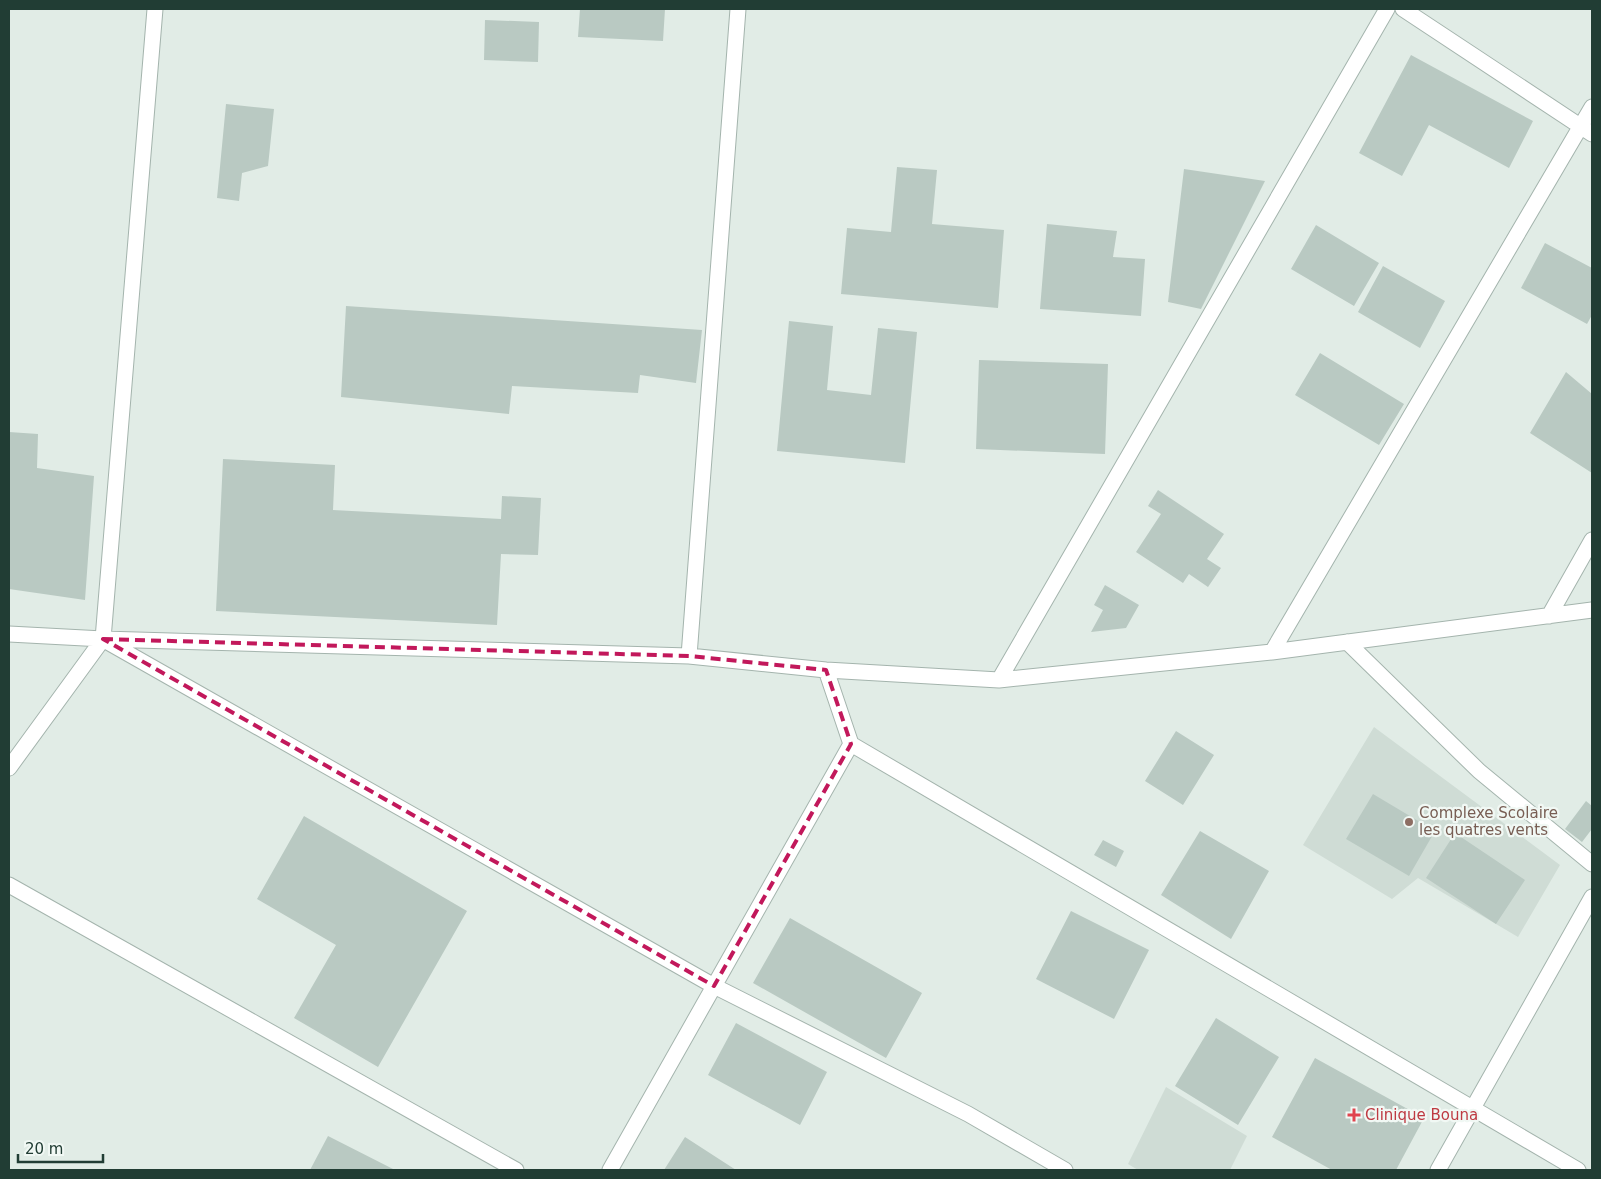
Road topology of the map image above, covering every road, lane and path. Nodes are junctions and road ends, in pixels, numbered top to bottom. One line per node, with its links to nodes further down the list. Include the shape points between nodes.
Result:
1 (155, 9): 11 (street)
2 (738, 9): 14 (street)
3 (1387, 9): 16 (street)
4 (1403, 9): 6 (street)
5 (1592, 107): 6 (street)
6 (1587, 130): 13 (street)
7 (1592, 540): 9 (street)
8 (1592, 610): 9 (street)
9 (1549, 616): 12 (street)
10 (9, 634): 11 (street)
11 (103, 639): 14 (street); 18 (street); 22 (street)
12 (1346, 642): 13 (street); 19 (street, via 1479,771)
13 (1272, 652): 16 (street)
14 (689, 656): 15 (street)
15 (826, 670): 16 (street); 17 (street)
16 (999, 680)
17 (851, 744): 22 (street); 23 (street)
18 (9, 768)
19 (1592, 864)
20 (9, 884): 24 (street)
21 (1592, 897): 23 (street)
22 (714, 986): 25 (street); 26 (street, via 968,1114)
23 (1473, 1109): 27 (street); 28 (street)
24 (516, 1170)
25 (610, 1170)
26 (1065, 1170)
27 (1438, 1170)
28 (1578, 1170)

